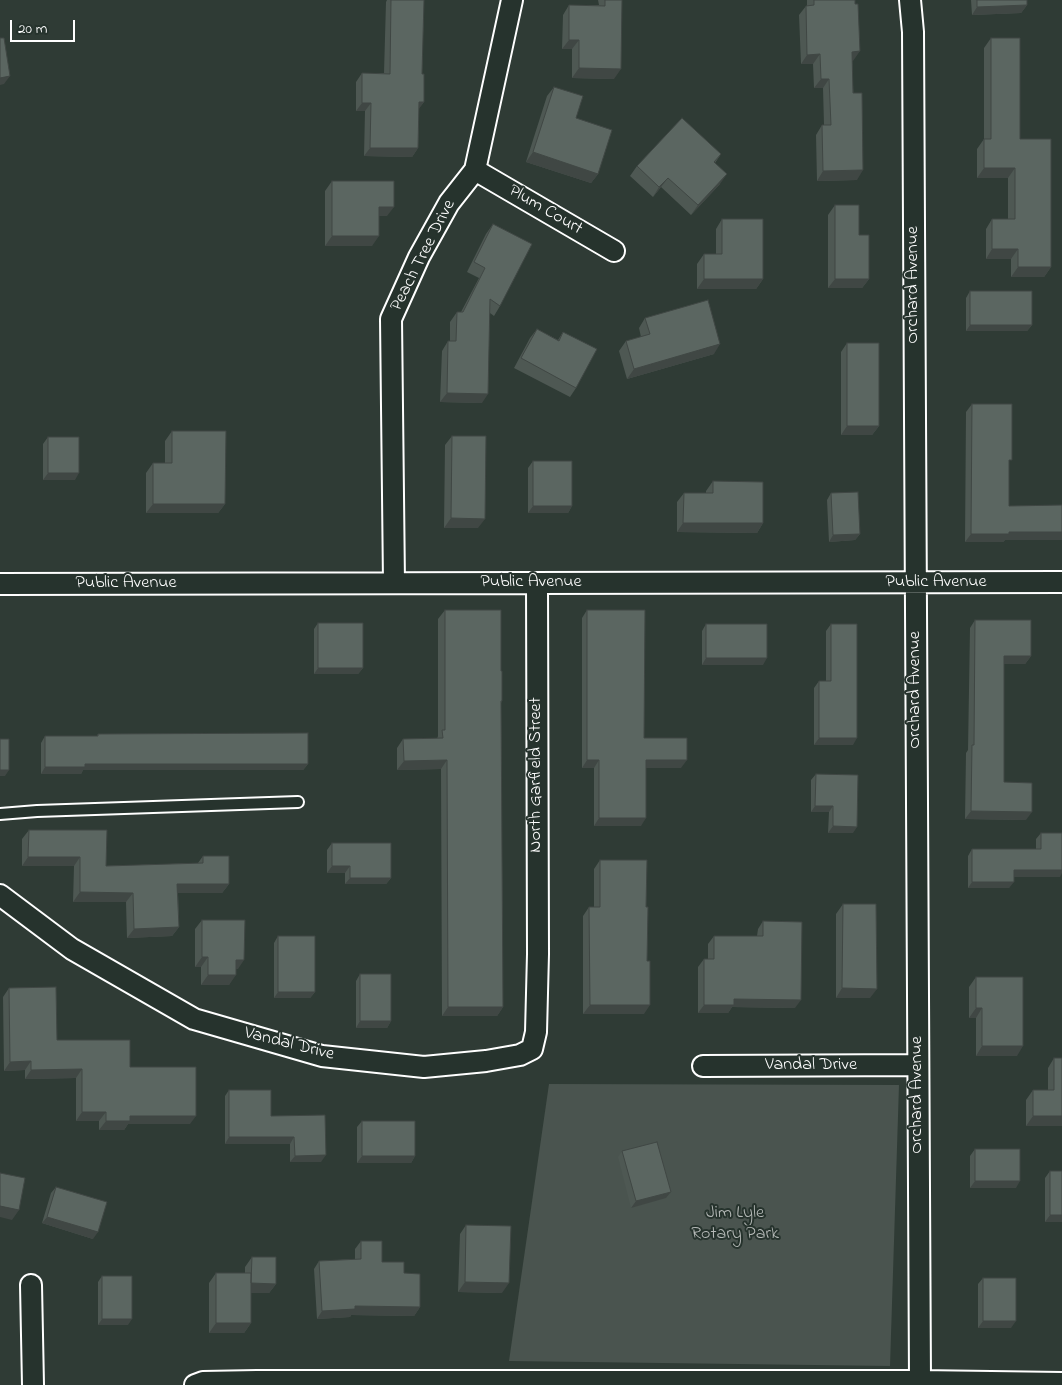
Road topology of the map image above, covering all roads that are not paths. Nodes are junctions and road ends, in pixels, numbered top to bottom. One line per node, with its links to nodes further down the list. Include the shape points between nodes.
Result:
1 (512, 0): 3 (street, Peach Tree Drive)
2 (910, 0): 7 (street, Orchard Avenue, via 913,32)
3 (475, 170): 4 (street, Plum Court); 9 (street, Peach Tree Drive, via 449,203 419,257 391,319)
4 (614, 251)
5 (1062, 582): 7 (street, Public Avenue)
6 (536, 583): 7 (street, Public Avenue); 9 (street, Public Avenue); 13 (street, North Garfield Street)
7 (916, 583): 14 (street, Orchard Avenue)
8 (0, 584): 9 (street, Public Avenue)
9 (394, 584)
10 (298, 802): 11 (lane)
11 (0, 814)
12 (0, 895): 13 (street, Vandal Drive, via 72,949 194,1019 322,1056 424,1067 486,1061 532,1050 536,1032)
13 (538, 967)
14 (918, 1065): 15 (street, Vandal Drive); 17 (street, Orchard Avenue)
15 (703, 1066)
16 (32, 1285): 21 (street)
17 (920, 1381): 19 (street); 20 (street)
18 (322, 1383): 19 (street); 22 (street, via 203,1382)
19 (498, 1383)
20 (1062, 1383)
21 (33, 1385)
22 (195, 1385)

